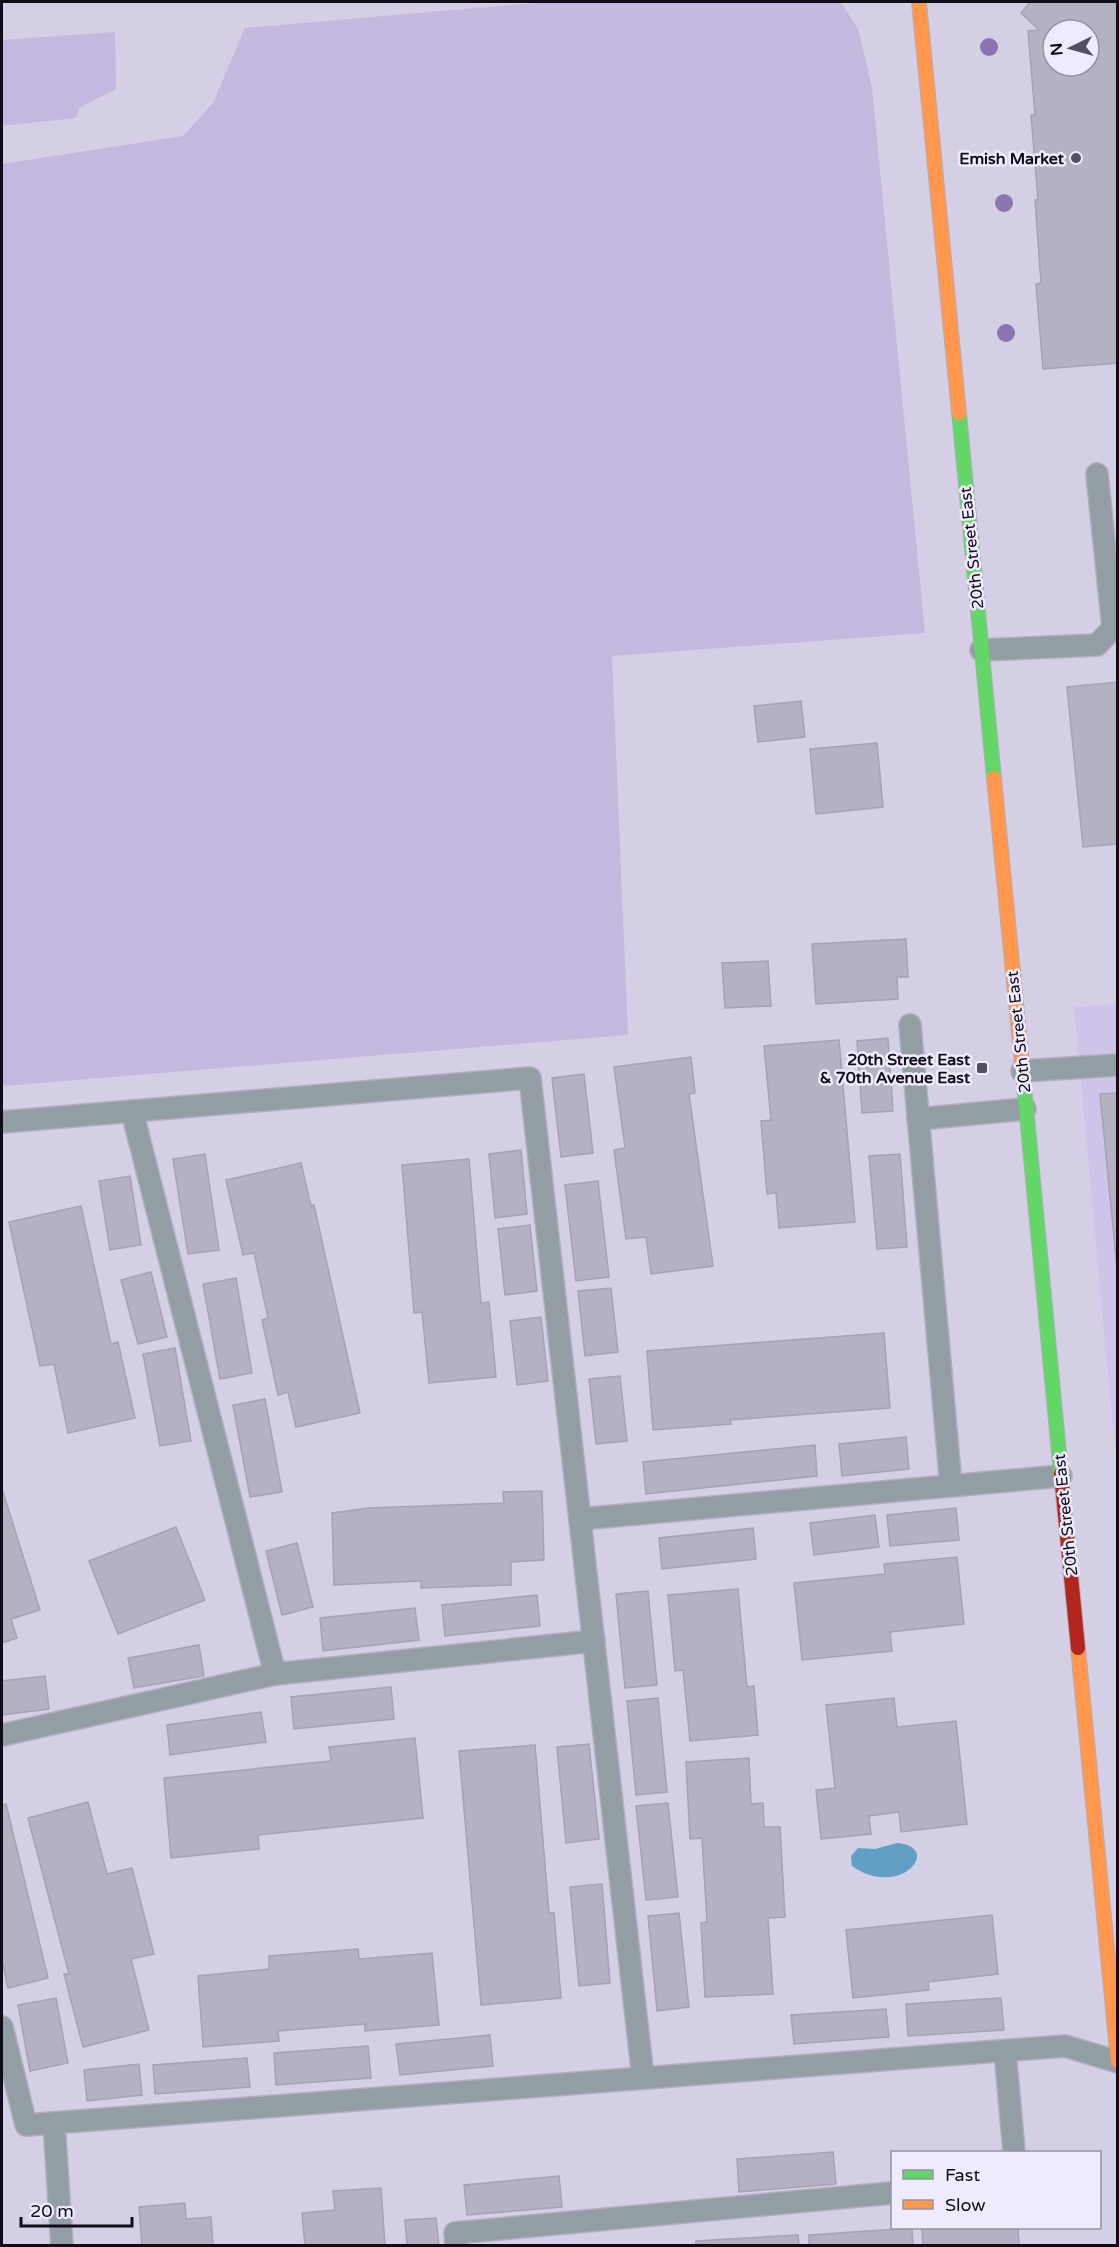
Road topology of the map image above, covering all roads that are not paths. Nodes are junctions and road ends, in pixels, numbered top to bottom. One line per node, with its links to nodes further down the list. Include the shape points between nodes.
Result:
1 (919, 2): 4 (main road, 20th Street East)
2 (1097, 474): 3 (lane)
3 (1115, 628): 4 (lane, via 1097,645)
4 (981, 650): 7 (main road, 20th Street East)
5 (910, 1025): 10 (lane)
6 (1118, 1065): 7 (lane)
7 (1022, 1071): 8 (main road, 20th Street East)
8 (1026, 1109): 10 (lane); 12 (main road, 20th Street East)
9 (132, 1111): 11 (lane); 14 (lane, via 530,1078); 16 (lane)
10 (918, 1119): 13 (lane)
11 (2, 1122)
12 (1061, 1476): 13 (lane); 20 (main road, 20th Street East)
13 (951, 1486): 14 (lane)
14 (580, 1519): 15 (lane)
15 (594, 1641): 16 (lane); 21 (lane)
16 (275, 1674): 17 (lane)
17 (2, 1736)
18 (2, 2027): 22 (lane, via 26,2125)
19 (1005, 2051): 20 (lane, via 1065,2046); 21 (lane); 23 (lane)
20 (1118, 2062)
21 (643, 2078): 22 (lane)
22 (54, 2123): 25 (lane)
23 (1014, 2151)
24 (891, 2193): 26 (lane, via 455,2233)
25 (62, 2246)
26 (456, 2246)

